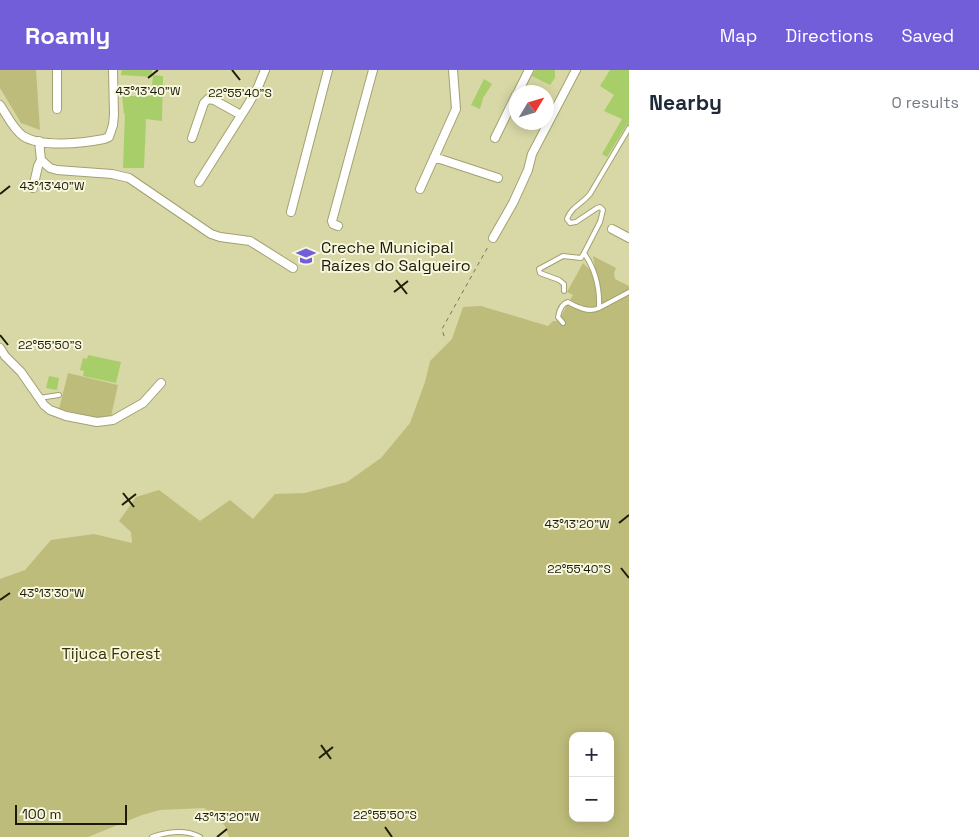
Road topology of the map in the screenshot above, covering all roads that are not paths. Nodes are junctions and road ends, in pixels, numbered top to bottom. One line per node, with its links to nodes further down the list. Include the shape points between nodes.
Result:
1 (57, 70): 11 (street)
2 (113, 70): 17 (street, via 114,115 109,137 55,144)
3 (265, 70): 13 (street)
4 (328, 70): 24 (street)
5 (372, 70): 25 (street, via 332,221)
6 (453, 70): 18 (street, via 456,109)
7 (529, 70): 9 (street)
8 (576, 70): 27 (street)
9 (522, 85)
10 (0, 105): 17 (street, via 23,136)
11 (56, 109)
12 (509, 110): 16 (street)
13 (242, 115): 15 (street, via 208,99); 21 (street)
14 (629, 128): 29 (lane, via 590,194 569,213 567,220 570,223 597,208 603,210)
15 (192, 138)
16 (495, 138)
17 (39, 141): 19 (street)
18 (434, 157): 20 (street); 23 (street)
19 (41, 160): 22 (street); 30 (street, via 57,170 129,178 211,234 250,241)
20 (498, 178)
21 (199, 182)
22 (33, 188)
23 (420, 189)
24 (291, 212)
25 (338, 226)
26 (612, 229): 28 (street)
27 (493, 238)
28 (629, 238)
29 (584, 253): 31 (lane, via 581,258 563,256 540,269 540,272 564,284); 33 (lane, via 593,266)
30 (293, 268)
31 (564, 291)
32 (629, 292): 33 (lane)
33 (599, 308): 34 (lane, via 595,311 564,303 558,317)
34 (563, 323)
35 (0, 348): 38 (street)
36 (161, 383): 38 (street, via 144,403 106,422 58,414)
37 (59, 395): 38 (lane)
38 (39, 398)
39 (152, 837): 40 (lane, via 167,832)
40 (200, 837)

